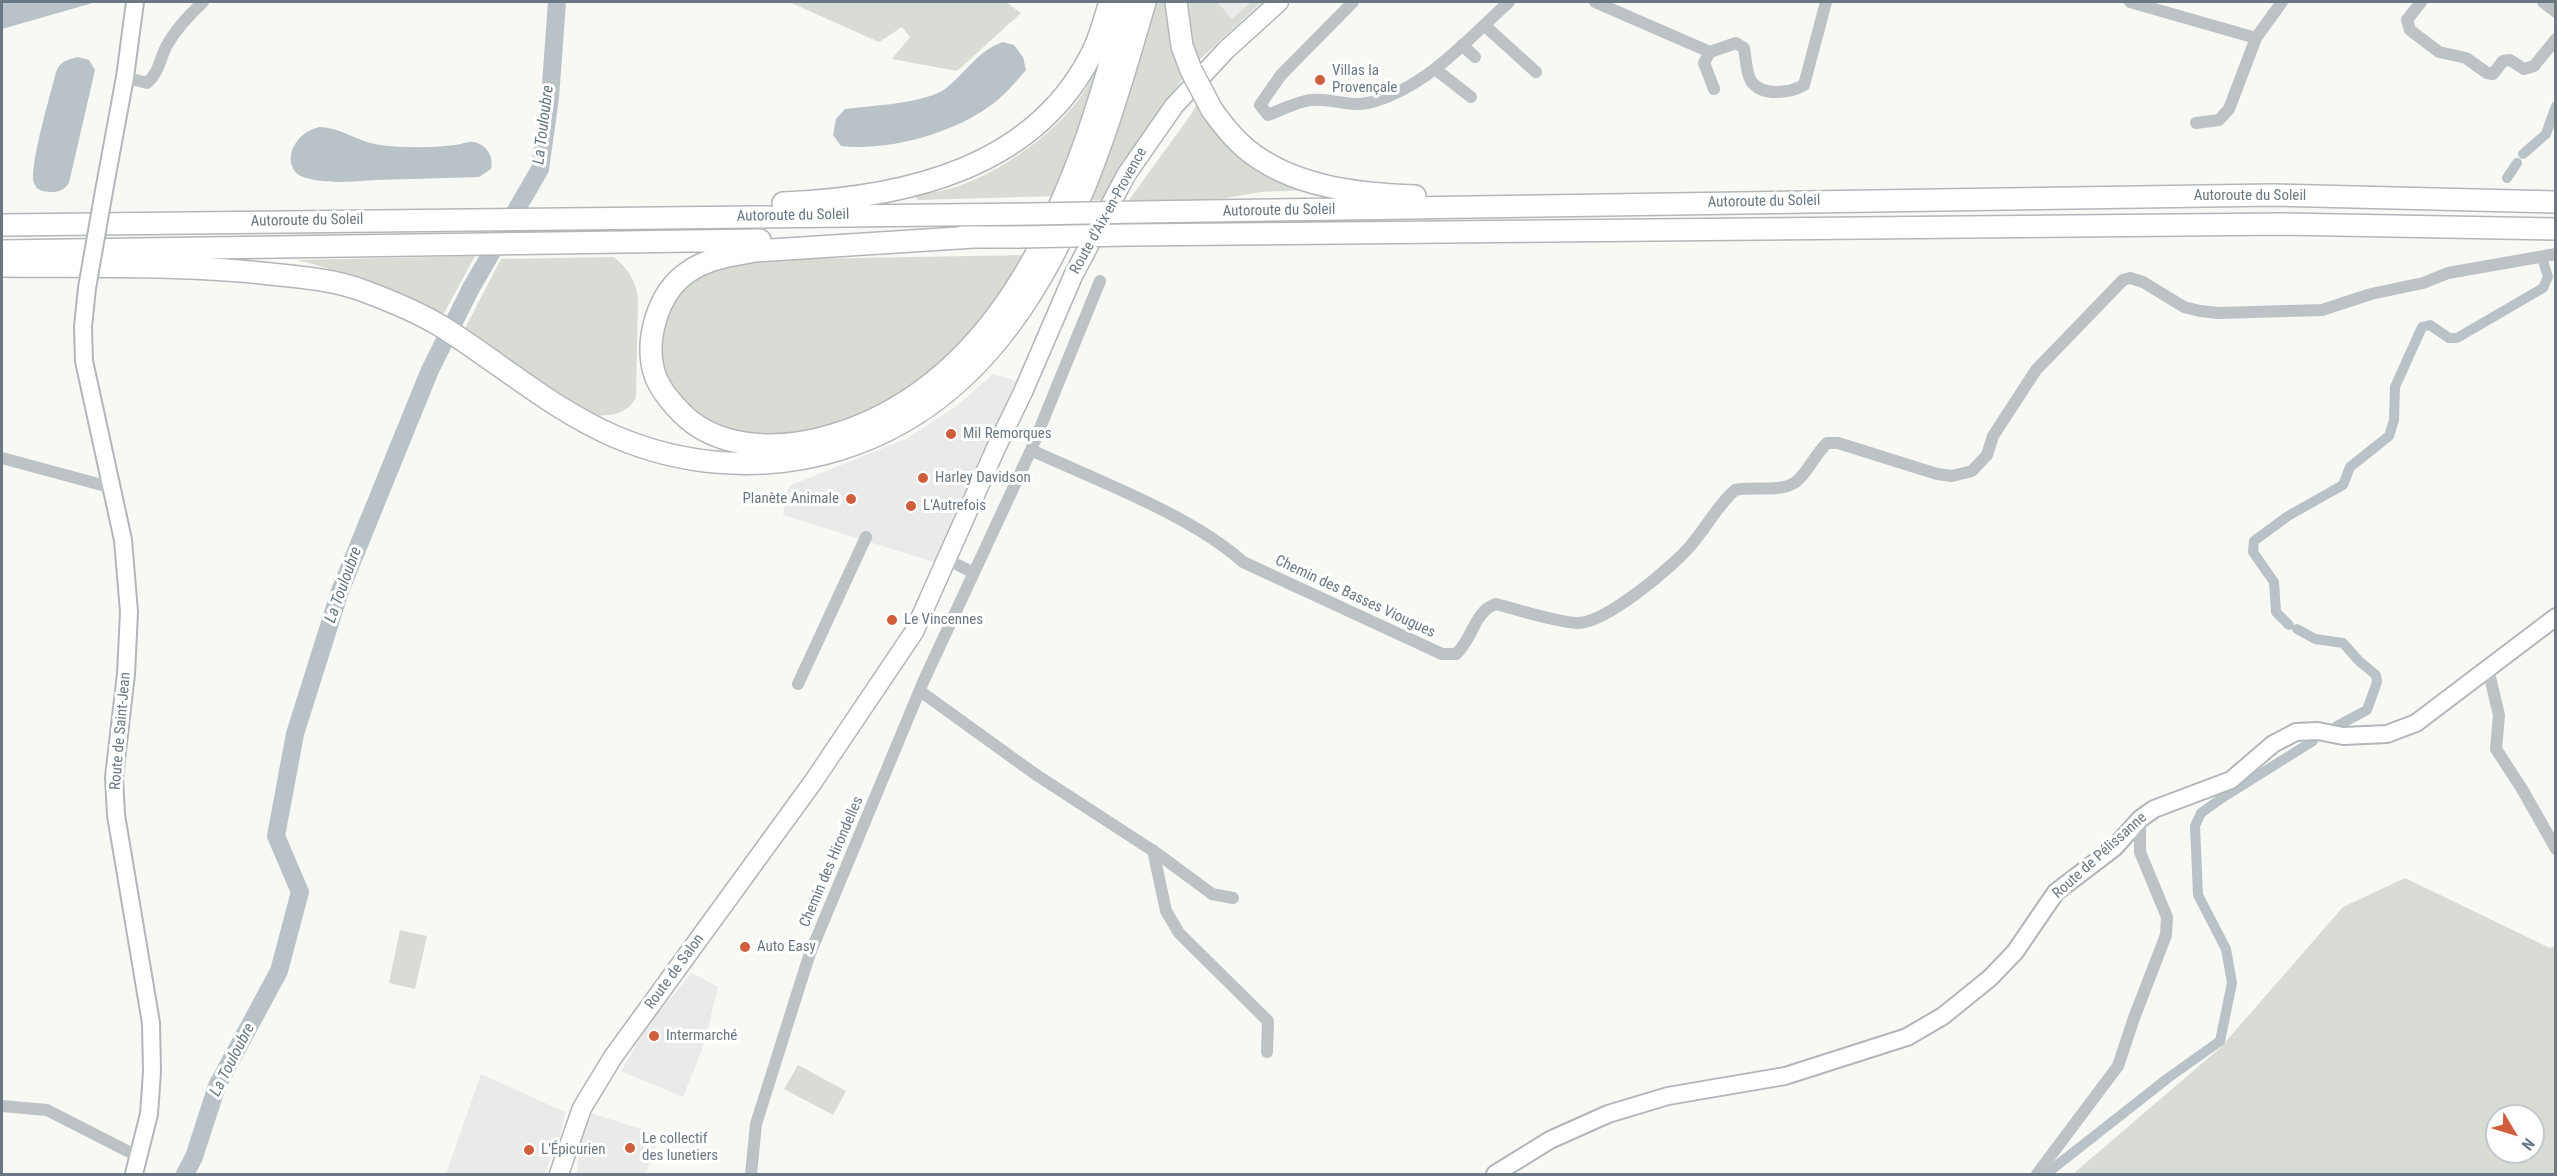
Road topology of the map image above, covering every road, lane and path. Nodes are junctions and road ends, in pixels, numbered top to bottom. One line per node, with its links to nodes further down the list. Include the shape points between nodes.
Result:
1 (203, 2): 25 (street, via 167,45 152,79 147,82)
2 (1110, 2): 31 (highway, via 1094,49 1057,102 1002,150 952,175 869,195 801,202 591,209)
3 (1127, 2): 34 (highway, via 1088,138 1068,191 1035,257 980,336 933,382 880,416 843,432 785,445 749,444 699,427 676,407 656,377 652,348 665,296 688,272 721,256)
4 (1145, 2): 37 (highway, via 1102,145 1083,193 1042,276 998,340 966,374 924,409 851,447 798,460 731,464 674,457 615,437 559,406 441,326 362,290 328,281 225,269)
5 (1176, 2): 30 (highway, bridge, via 1182,46 1212,110 1246,150 1275,168 1342,190)
6 (1279, 2): 39 (main road, Route d'Aix-en-Provence, via 1226,50 1174,106 1126,175 1073,276)
7 (1353, 2): 23 (street, via 1281,75 1260,105 1268,115 1311,100 1352,105 1370,102 1396,93)
8 (1509, 2): 17 (street)
9 (1595, 2): 21 (street)
10 (1826, 2): 21 (street, via 1804,85 1792,91 1761,90 1750,80 1744,48 1736,43)
11 (2130, 2): 18 (street)
12 (2282, 2): 18 (street)
13 (2421, 2): 19 (street, via 2407,20 2410,30 2439,52 2466,58 2487,73 2493,74 2510,60 2524,69 2534,66)
14 (2542, 2): 16 (street)
15 (135, 6): 25 (street, Route de Saint-Jean)
16 (2556, 12)
17 (1484, 25): 20 (street); 24 (street)
18 (2256, 38): 28 (street, via 2229,110 2219,120)
19 (2556, 39)
20 (1462, 45): 22 (street); 23 (street)
21 (1710, 52): 26 (street, via 1704,63)
22 (1475, 57)
23 (1435, 69): 27 (street)
24 (1536, 72)
25 (125, 77): 42 (street, Route de Saint-Jean, bridge, via 83,327 84,361)
26 (1714, 89)
27 (1471, 97)
28 (2196, 123)
29 (2556, 202): 30 (highway, Autoroute du Soleil, via 2273,195)
30 (1636, 204): 31 (highway, Autoroute du Soleil, bridge)
31 (531, 219): 32 (highway, Autoroute du Soleil)
32 (2, 225)
33 (2556, 229): 34 (highway, Autoroute du Soleil, bridge, via 2271,224)
34 (974, 237): 35 (highway, Autoroute du Soleil)
35 (2, 251)
36 (2556, 254): 40 (street, Chemin des Basses Viougues, via 2466,269 2322,310 2200,311 2184,307 2137,279 2123,280 2036,370 1993,436 1987,455 1972,471 1952,476 1937,474 1838,443 1827,444 1793,484 1735,490 1673,566 1590,622 1575,623 1496,604 1482,612 1466,646 1456,654 1442,654 1244,562 1227,547 1160,510)
37 (2, 266)
38 (1100, 281): 40 (street, Chemin des Hirondelles)
39 (1023, 392): 44 (main road, Route d'Aix-en-Provence); 49 (main road, Route d'Aix-en-Provence, via 924,614)
40 (1031, 450): 44 (street, Chemin des Hirondelles)
41 (2, 458): 42 (street)
42 (113, 488): 57 (street, Route de Saint-Jean, via 123,540 129,612 114,777 116,815 151,1023 149,1114)
43 (866, 537): 47 (street)
44 (966, 569): 48 (street, Chemin des Hirondelles); 49 (main road, Route d'Aix-en-Provence, via 914,653)
45 (2556, 616): 46 (street, Route de Pélissanne)
46 (2488, 669): 51 (street, Route de Pélissanne, via 2416,723 2387,735 2296,732 2273,744 2231,780 2154,809); 52 (street, via 2499,715 2496,749)
47 (798, 684)
48 (920, 691): 53 (street, via 1035,774); 60 (street, Chemin des Hirondelles, via 809,956 756,1124)
49 (849, 732): 50 (main road, Route d'Aix-en-Provence)
50 (813, 782): 59 (main road, Route de Salon, via 614,1057 582,1108)
51 (2140, 819): 61 (street, Route de Pélissanne, via 2114,849 2056,892 2015,952 1990,978 1943,1016 1907,1037 1785,1076 1668,1096 1608,1114 1550,1140); 62 (street, via 2140,852 2167,917 2166,935 2118,1066)
52 (2556, 849)
53 (1153, 850): 54 (street, via 1212,894); 55 (street, via 1166,911 1179,933 1268,1020)
54 (1233, 898)
55 (1267, 1052)
56 (2, 1106): 57 (street, via 47,1110)
57 (139, 1157): 58 (street, Route de Saint-Jean)
58 (134, 1174)
59 (559, 1174)
60 (752, 1174)
61 (1495, 1174)
62 (2037, 1174)

